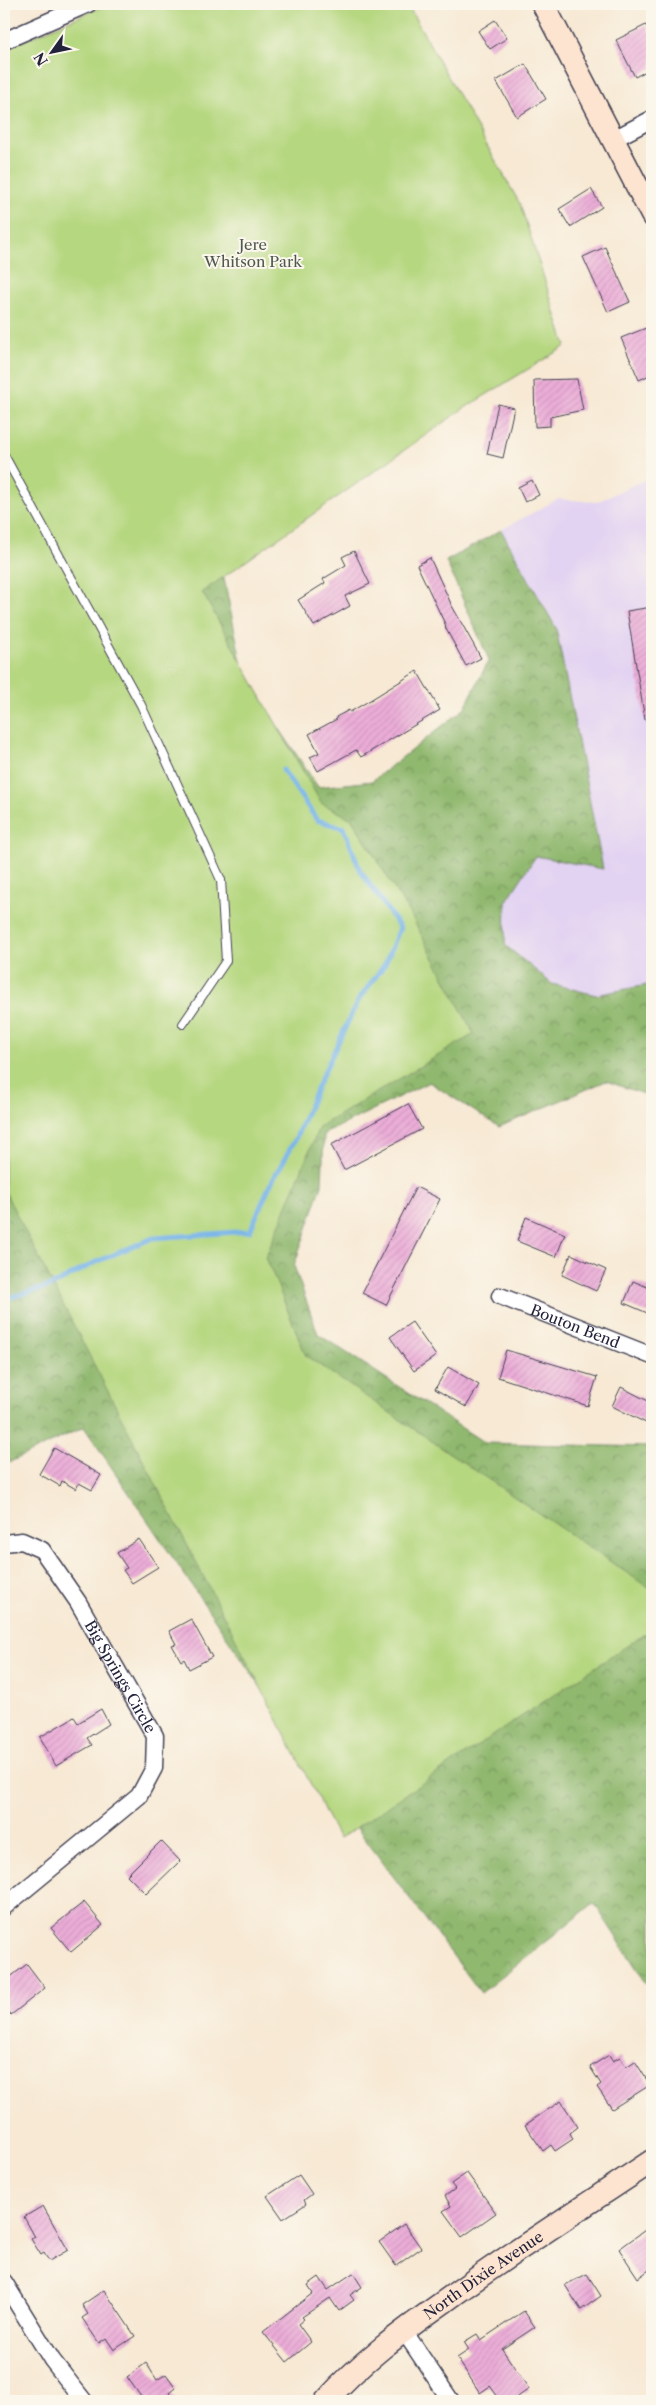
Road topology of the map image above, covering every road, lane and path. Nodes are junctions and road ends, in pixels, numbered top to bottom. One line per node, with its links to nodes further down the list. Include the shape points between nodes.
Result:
1 (88, 4): 3 (street)
2 (543, 4): 5 (street)
3 (4, 41)
4 (652, 119): 5 (street)
5 (612, 140): 6 (street)
6 (652, 215)
7 (4, 455): 8 (lane, via 141,705 221,880 226,961)
8 (183, 1024)
9 (500, 1296): 10 (street, Bouton Bend)
10 (652, 1356)
11 (4, 1543): 12 (street, Big Springs Circle, via 22,1541 42,1550 78,1602 155,1736 154,1768 139,1796)
12 (4, 1907)
13 (652, 2161): 15 (street, North Dixie Avenue)
14 (4, 2282): 16 (street, via 52,2360)
15 (404, 2330): 17 (street, North Dixie Avenue, via 344,2381); 18 (street)
16 (84, 2401)
17 (326, 2401)
18 (451, 2401)

